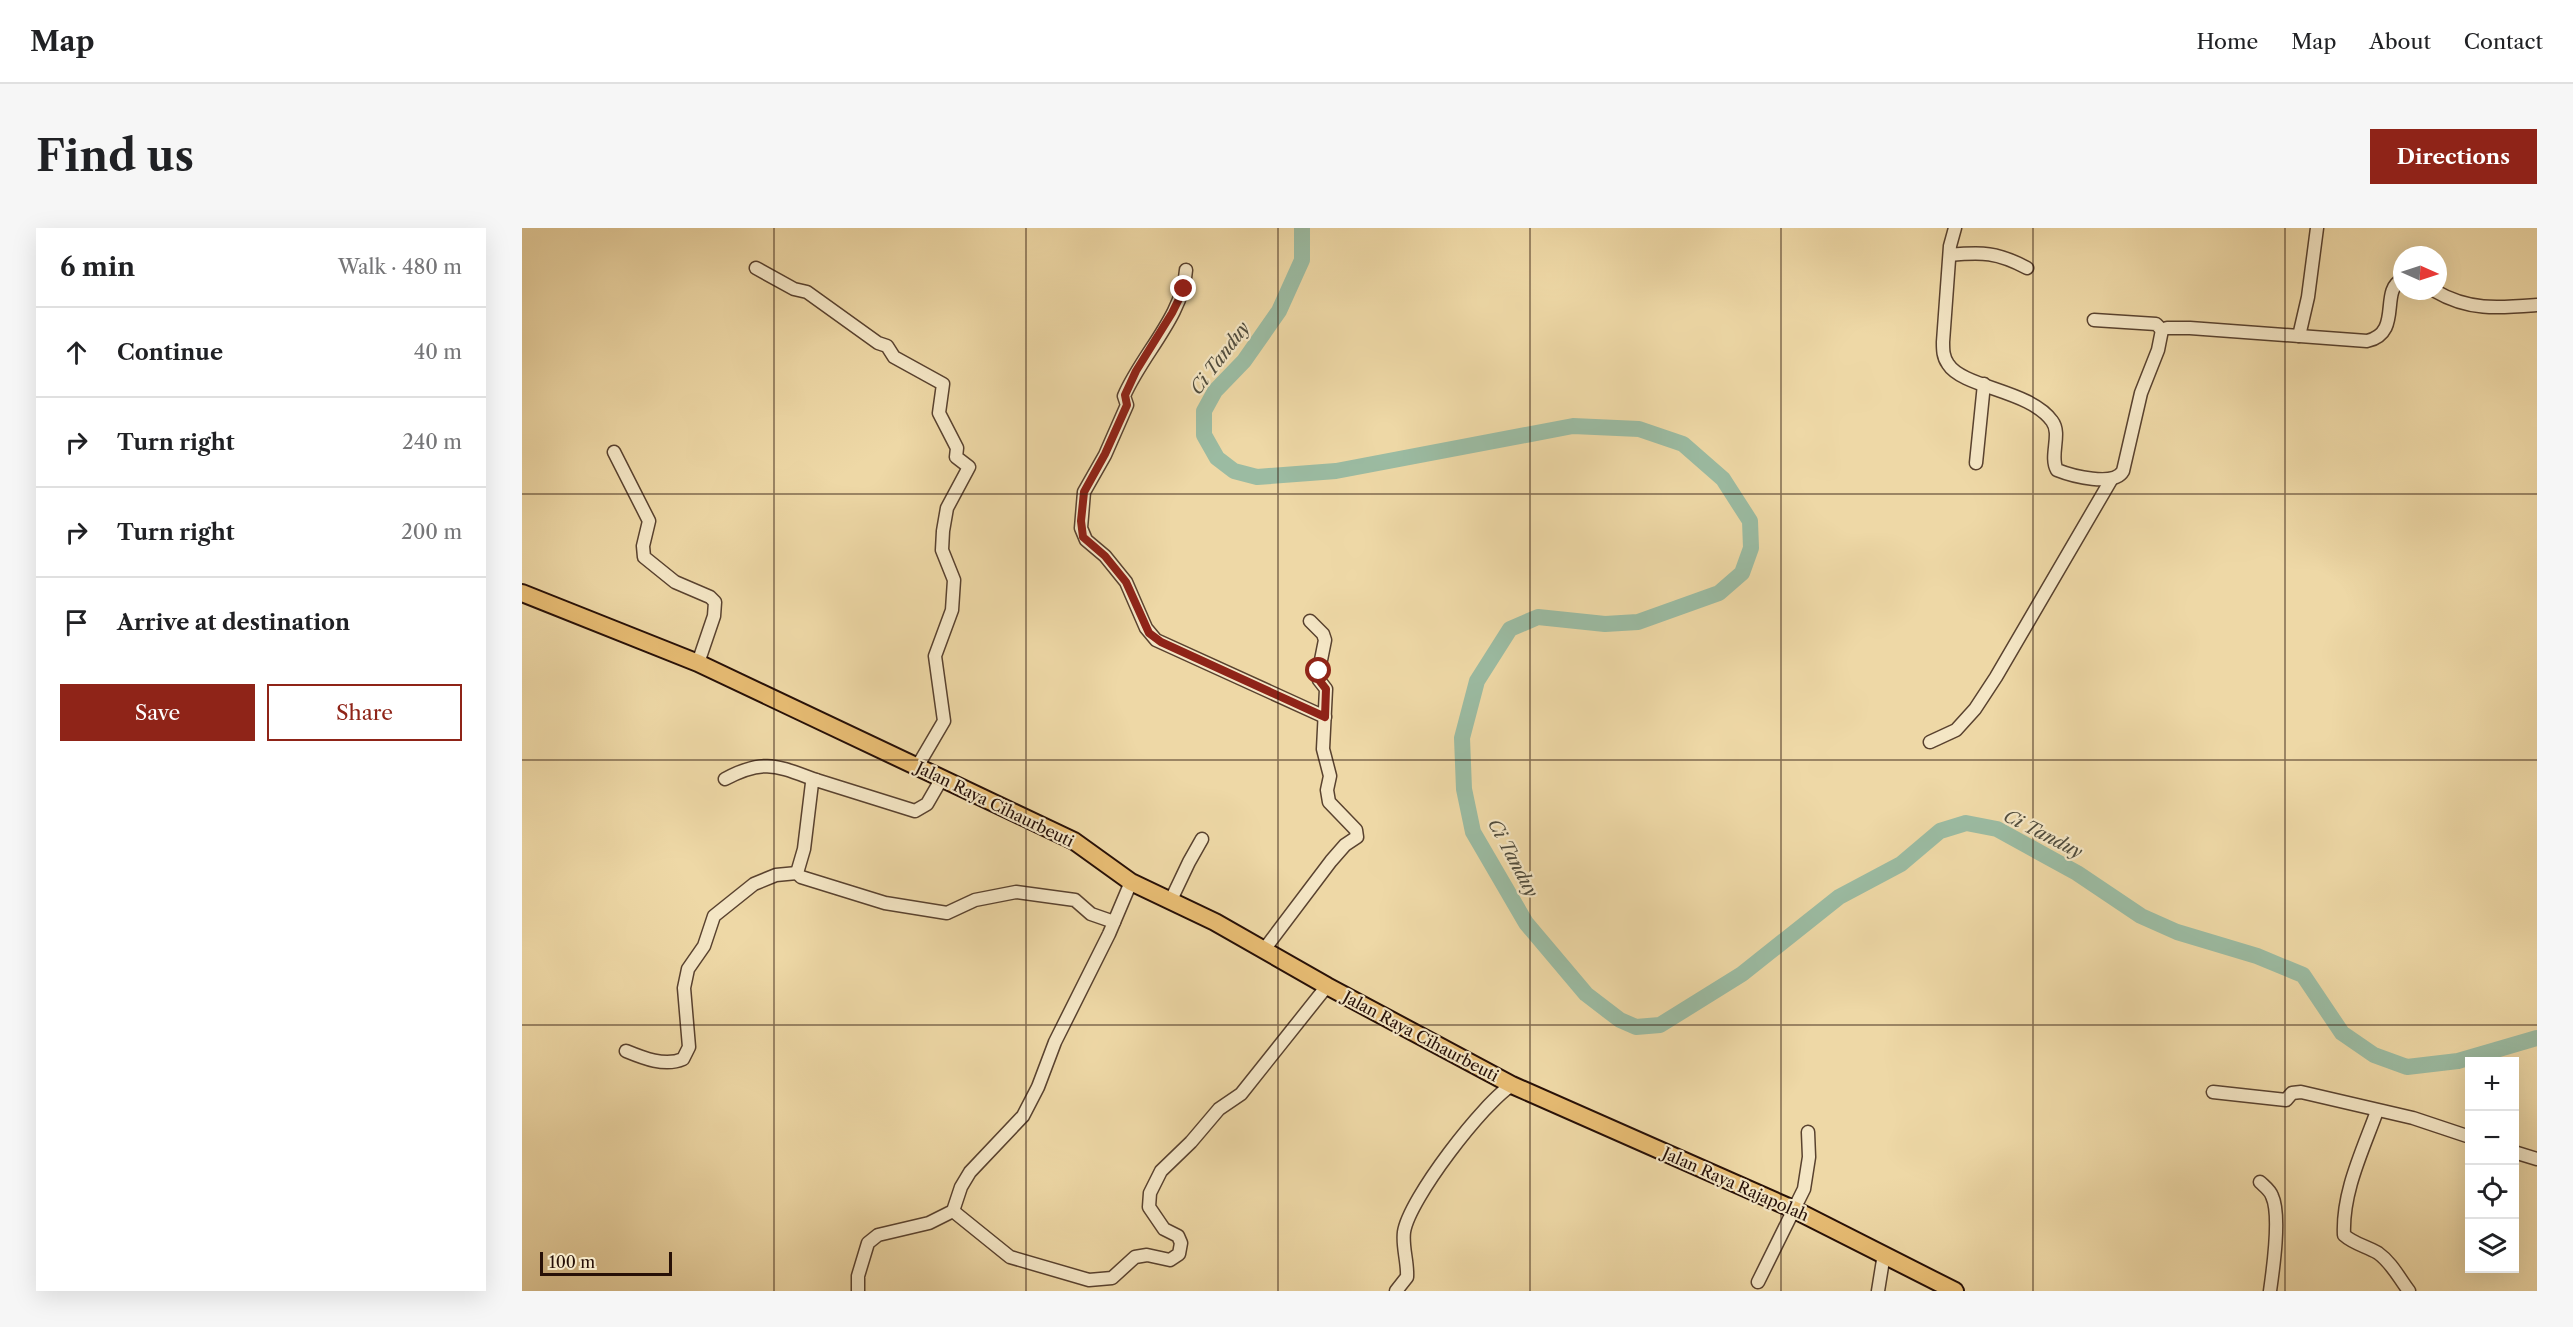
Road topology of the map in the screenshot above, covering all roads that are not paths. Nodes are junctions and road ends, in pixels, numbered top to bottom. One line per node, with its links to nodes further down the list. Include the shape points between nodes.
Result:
1 (1955, 228): 3 (street)
2 (2317, 228): 12 (street)
3 (1950, 255): 5 (street, via 1992,254); 13 (street, via 1944,355 1948,366 1957,373)
4 (756, 268): 22 (street, via 807,292 887,346 894,357 943,384 939,413 957,448 956,457 969,467 947,508 943,531 942,550 954,580 952,610 935,656 944,721)
5 (2027, 268)
6 (1186, 270): 20 (street, via 1184,289 1134,374 1124,396 1127,405 1086,488 1082,532 1126,582 1146,628 1156,640)
7 (2393, 294): 12 (street, via 2386,328 2374,340)
8 (2447, 298): 9 (street, via 2478,307)
9 (2537, 305)
10 (2094, 320): 11 (street, via 2156,324)
11 (2162, 330): 12 (street, via 2177,327); 16 (street, via 2141,393 2123,471)
12 (2299, 336)
13 (1984, 384): 15 (street); 16 (street, via 2024,400 2047,415 2055,425 2057,470)
14 (614, 452): 19 (street, via 649,521 644,557 675,582 715,602)
15 (1976, 463)
16 (2111, 480): 21 (street, via 1980,701 1956,730)
17 (522, 593): 19 (highway, Jalan Raya Cihaurbeuti)
18 (1310, 621): 20 (street, via 1325,637 1318,675 1326,689)
19 (698, 663): 22 (highway, Jalan Raya Cihaurbeuti)
20 (1325, 717): 31 (street, via 1323,749 1330,776 1329,802 1356,830 1357,837 1331,861)
21 (1930, 742)
22 (917, 767): 23 (highway, Jalan Raya Cihaurbeuti)
23 (942, 778): 25 (street, via 927,804 915,811); 28 (highway, Jalan Raya Cihaurbeuti, via 1074,841)
24 (725, 779): 25 (street, via 760,765)
25 (816, 780): 27 (street, via 812,783)
26 (1202, 839): 29 (street)
27 (797, 873): 30 (street, via 885,903 947,914 975,900 1016,892 1076,900 1091,914); 33 (street, via 776,875 754,884 714,916 704,946 688,969 684,988 689,1047 683,1059 650,1060)
28 (1131, 882): 29 (highway, Jalan Raya Cihaurbeuti); 30 (street)
29 (1170, 902): 31 (highway, Jalan Raya Cihaurbeuti, via 1215,922)
30 (1114, 922): 43 (street, via 1023,1116 970,1172)
31 (1263, 951): 32 (highway, Jalan Raya Cihaurbeuti)
32 (1327, 986): 34 (highway, Jalan Raya Cihaurbeuti); 43 (street, via 1241,1094 1219,1109 1161,1171 1150,1193 1149,1207 1164,1229 1178,1236 1181,1243 1179,1254 1170,1260 1147,1255 1135,1257 1113,1278 1089,1280 1010,1257)
33 (626, 1051)
34 (1512, 1085): 42 (highway, Jalan Raya Rajapolah); 47 (street, via 1474,1123 1428,1182 1408,1218 1404,1232 1407,1277)
35 (2213, 1092): 36 (street, via 2286,1100 2292,1093 2301,1092)
36 (2377, 1111): 38 (street); 51 (street, via 2352,1181 2344,1235 2381,1255)
37 (1808, 1132): 42 (street, via 1808,1174)
38 (2465, 1136)
39 (2519, 1154): 40 (street)
40 (2537, 1159)
41 (2260, 1182): 50 (street, via 2274,1200)
42 (1793, 1209): 44 (highway, Jalan Raya Rajapolah); 45 (street)
43 (953, 1211): 46 (street, via 929,1223 878,1235 868,1243 858,1276)
44 (1884, 1254): 48 (street); 49 (highway, Jalan Raya Rajapolah)
45 (1758, 1282)
46 (858, 1291)
47 (1396, 1291)
48 (1878, 1291)
49 (1955, 1291)
50 (2270, 1291)
51 (2409, 1291)

